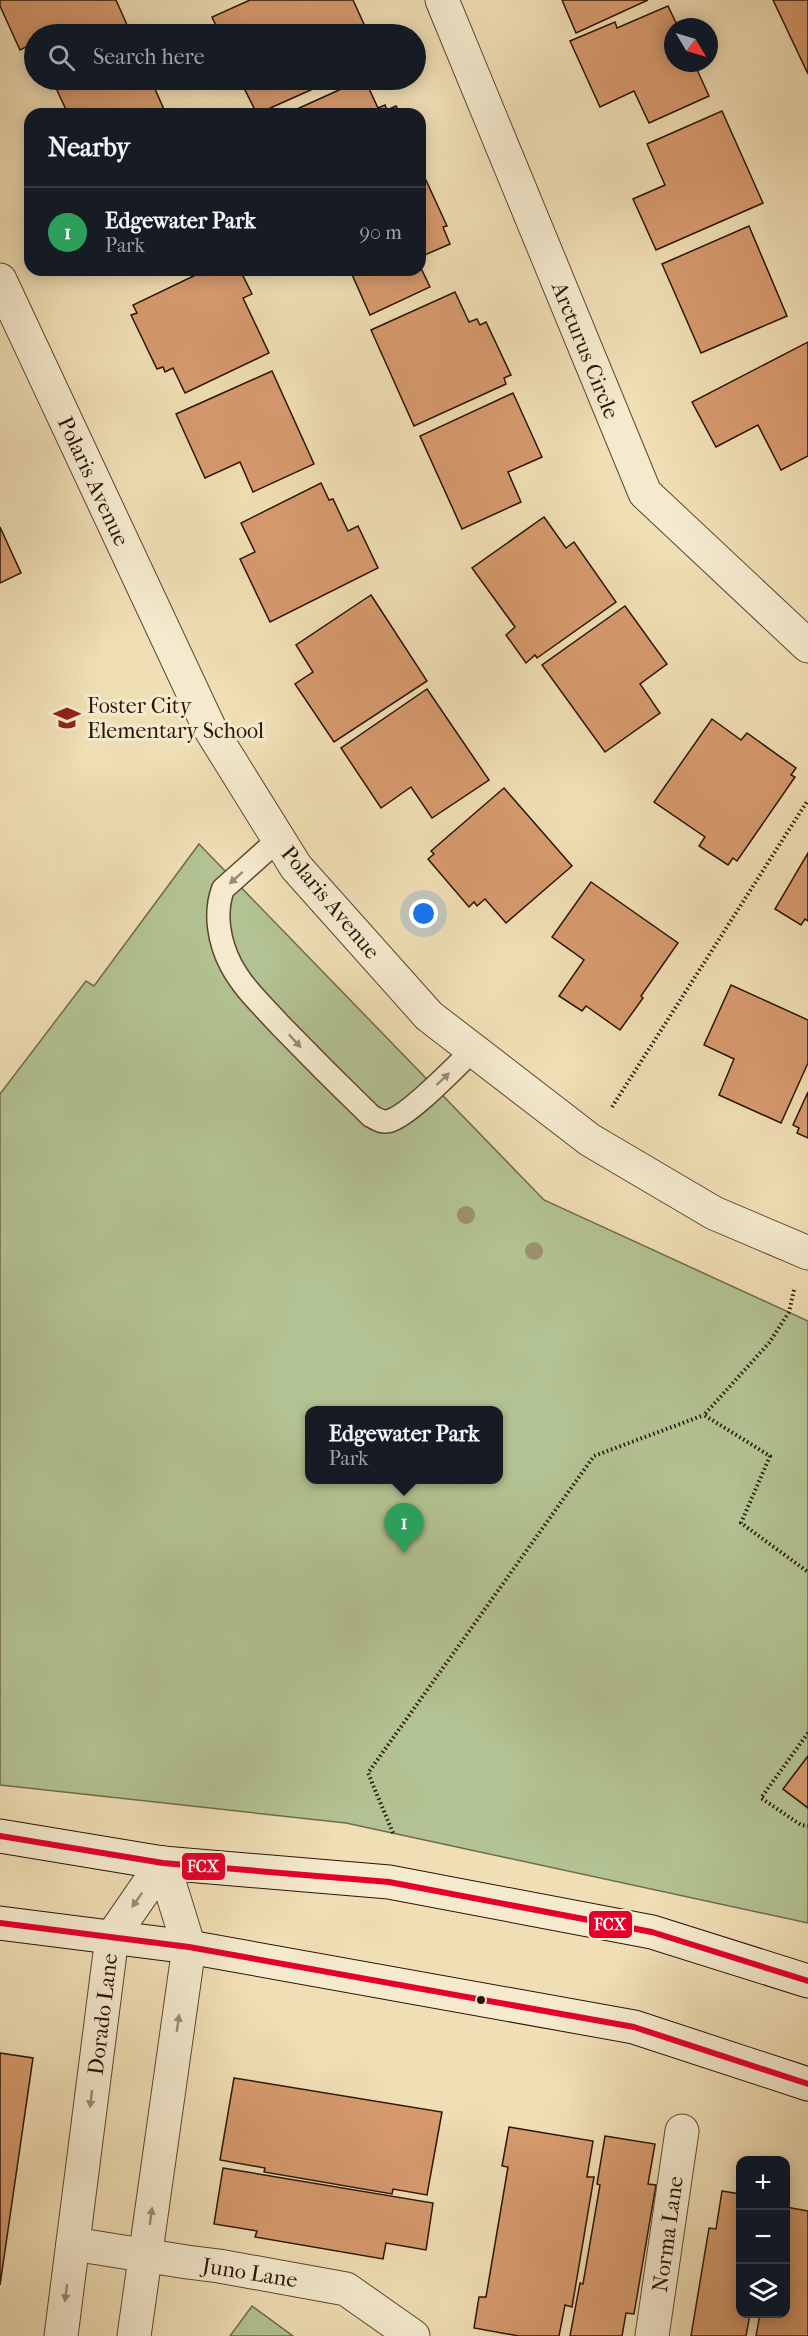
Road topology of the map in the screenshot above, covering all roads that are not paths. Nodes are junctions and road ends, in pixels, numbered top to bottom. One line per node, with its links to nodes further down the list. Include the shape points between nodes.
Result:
1 (442, 0): 3 (street, Arcturus Circle, via 645,493)
2 (0, 280): 4 (street, Polaris Avenue, via 209,727)
3 (808, 646)
4 (279, 839): 5 (street, Polaris Avenue, via 296,867 429,1016); 5 (lane, one-way to 5, via 223,889 219,900 222,943 231,965 251,994 340,1086 381,1122 405,1112)
5 (473, 1050): 6 (street, Polaris Avenue, via 590,1140 714,1213)
6 (805, 1252)
7 (0, 1836): 8 (street)
8 (163, 1863): 10 (street, Dorado Lane, one-way to 10); 11 (street); 12 (street, via 389,1882 652,1932)
9 (0, 1923): 10 (street)
10 (112, 1937): 11 (street); 15 (street, Dorado Lane, one-way to 15)
11 (189, 1947): 13 (street, via 634,2026); 16 (street, one-way to 11)
12 (808, 1981)
13 (808, 2084)
14 (682, 2131): 20 (street, Norma Lane)
15 (73, 2244): 16 (street, Juno Lane); 17 (street, Dorado Lane, one-way to 17)
16 (145, 2255): 18 (street); 19 (street, Juno Lane, via 346,2289)
17 (61, 2336)
18 (134, 2336)
19 (414, 2336)
20 (652, 2336)

